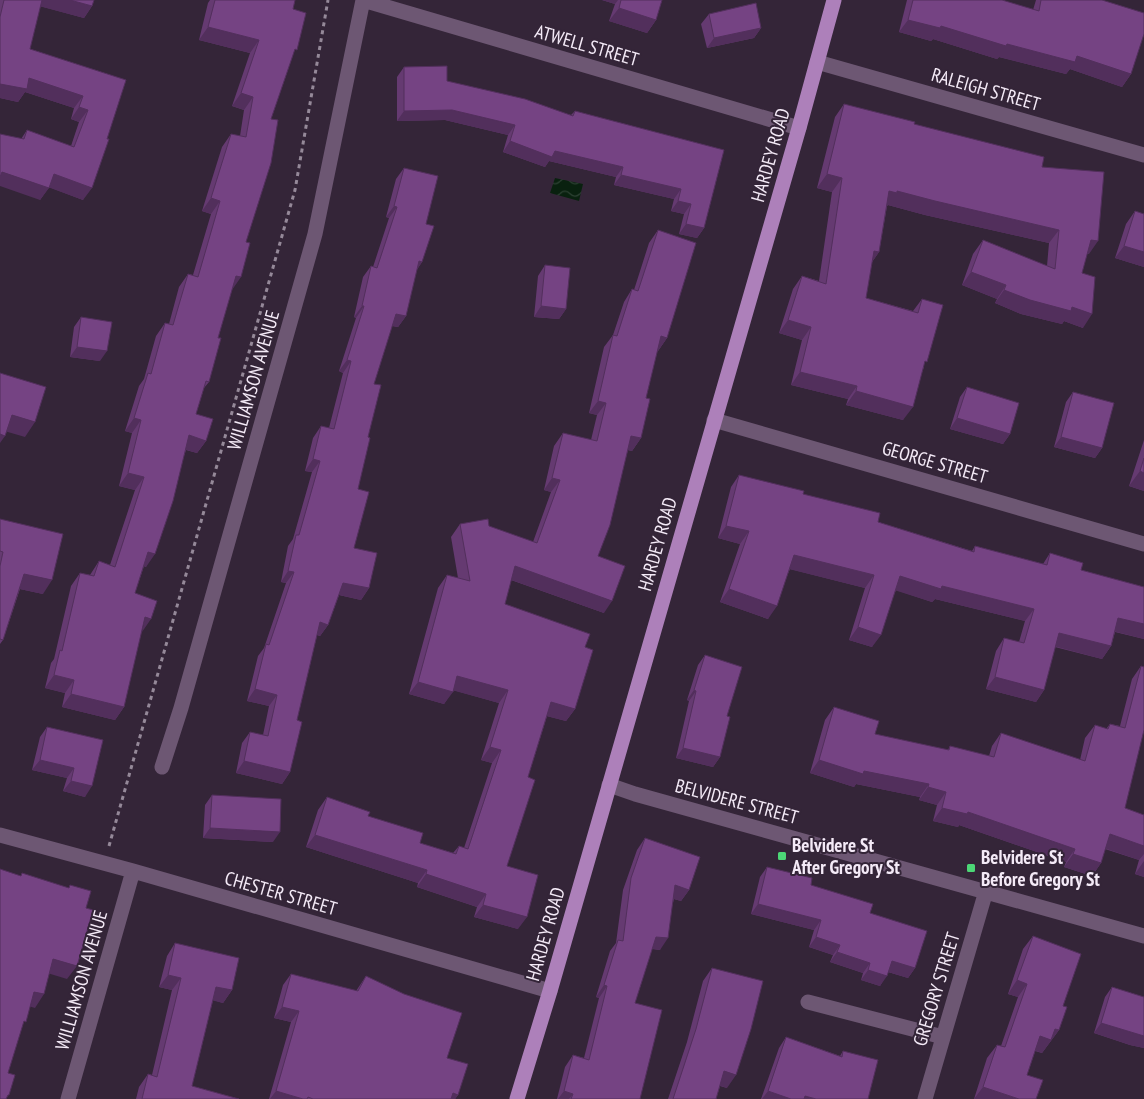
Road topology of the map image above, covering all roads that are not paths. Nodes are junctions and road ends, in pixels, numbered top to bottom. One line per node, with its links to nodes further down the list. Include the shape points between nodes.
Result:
1 (363, 0): 4 (street, ATWELL STREET); 8 (street, WILLIAMSON AVENUE, via 315,234 182,708)
2 (834, 0): 3 (main road, HARDEY ROAD)
3 (817, 62): 4 (main road, HARDEY ROAD); 5 (street, RALEIGH STREET)
4 (799, 128): 6 (main road, HARDEY ROAD)
5 (1144, 155)
6 (714, 420): 7 (street, GEORGE STREET); 9 (main road, HARDEY ROAD)
7 (1144, 544)
8 (162, 767)
9 (608, 785): 12 (street, BELVIDERE STREET); 14 (main road, HARDEY ROAD)
10 (0, 835): 11 (street, CHESTER STREET)
11 (133, 871): 14 (street, CHESTER STREET); 17 (street, WILLIAMSON AVENUE)
12 (986, 891): 13 (street, BELVIDERE STREET); 16 (street, GREGORY STREET)
13 (1144, 936)
14 (550, 991): 18 (main road, HARDEY ROAD)
15 (808, 1002): 16 (street)
16 (943, 1036): 19 (street, GREGORY STREET)
17 (68, 1099)
18 (517, 1099)
19 (925, 1099)

